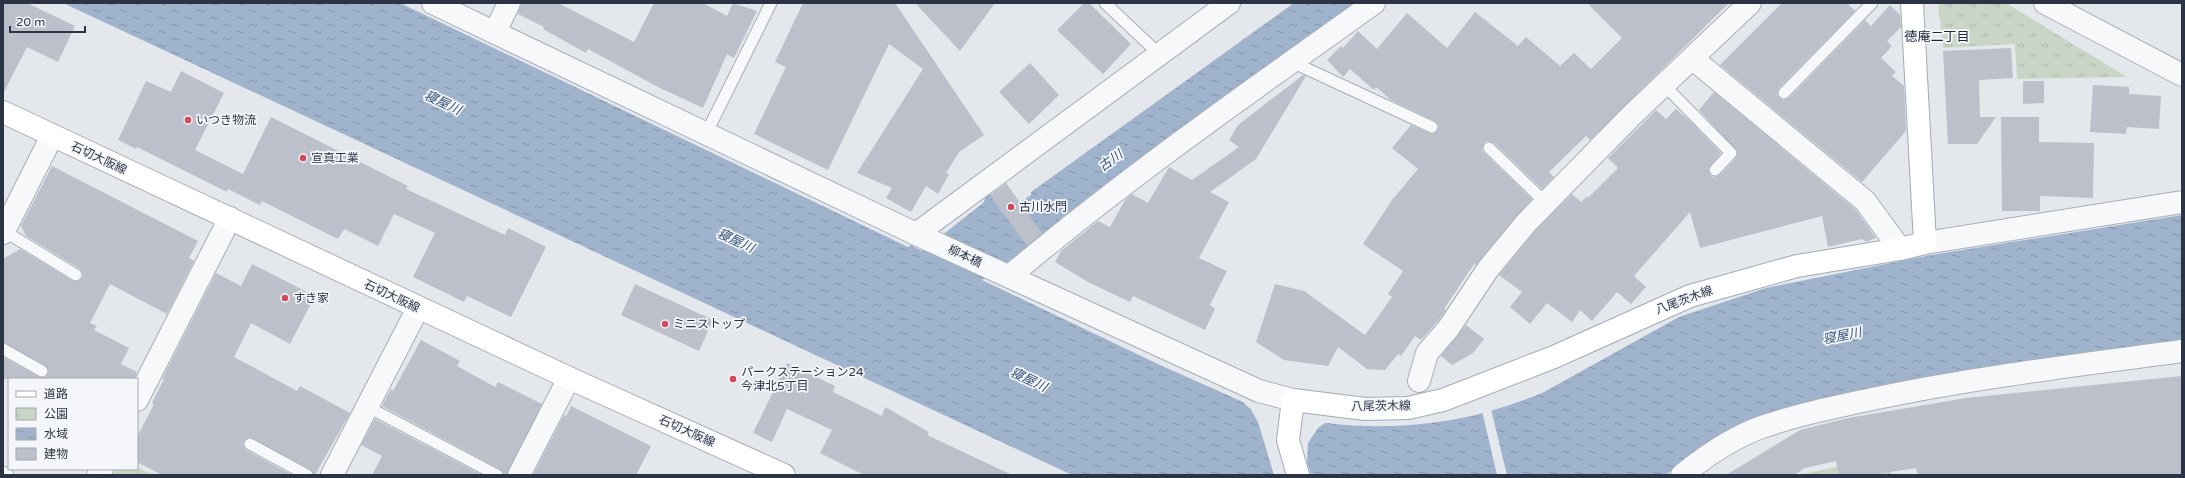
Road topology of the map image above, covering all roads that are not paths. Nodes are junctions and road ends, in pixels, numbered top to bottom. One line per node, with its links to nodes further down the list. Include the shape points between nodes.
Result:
1 (433, 3): 11 (street, 柳本橋)
2 (509, 3): 11 (street)
3 (771, 3): 20 (lane)
4 (1104, 3): 12 (lane)
5 (1228, 3): 12 (street)
6 (1374, 3): 14 (street)
7 (1750, 3): 13 (street)
8 (1872, 3): 17 (lane)
9 (1912, 3): 29 (main road)
10 (2045, 3): 15 (street)
11 (495, 32): 20 (street, 柳本橋)
12 (1158, 53): 28 (street)
13 (1693, 59): 16 (street); 30 (street, via 1864,200)
14 (1292, 62): 19 (lane); 31 (street, via 1162,156 1048,244)
15 (2182, 76)
16 (1664, 85): 23 (lane, via 1731,153); 25 (street)
17 (1784, 94)
18 (3, 112): 21 (main road, 石切大阪線)
19 (1432, 127)
20 (706, 134): 28 (street, 柳本橋)
21 (52, 136): 26 (main road, 石切大阪線); 27 (street)
22 (1489, 148): 25 (lane)
23 (1715, 170)
24 (2182, 202): 29 (street)
25 (1546, 203): 38 (street, via 1488,269 1448,329 1427,353)
26 (230, 218): 33 (main road, 石切大阪線); 39 (street)
27 (3, 232): 32 (lane)
28 (923, 237): 31 (street, 柳本橋)
29 (1925, 243): 30 (main road, 八尾茨木線)
30 (1900, 249): 40 (main road, 八尾茨木線, via 1797,266 1690,296 1554,357 1442,400 1408,408 1365,409)
31 (1005, 273): 40 (street, 柳本橋)
32 (76, 275)
33 (418, 308): 37 (main road, 石切大阪線); 41 (street)
34 (3, 349): 36 (lane)
35 (2182, 351): 51 (street, via 1938,386 1831,408 1762,427 1713,451)
36 (42, 371)
37 (569, 378): 44 (main road, 石切大阪線); 49 (street)
38 (1419, 381)
39 (138, 398)
40 (1292, 404): 50 (main road, via 1288,440)
41 (368, 407): 47 (street); 48 (lane)
42 (250, 444): 46 (lane)
43 (3, 472): 45 (lane)
44 (780, 474)
45 (8, 475)
46 (307, 475)
47 (332, 475)
48 (497, 475)
49 (519, 475)
50 (1298, 475)
51 (1682, 475)

